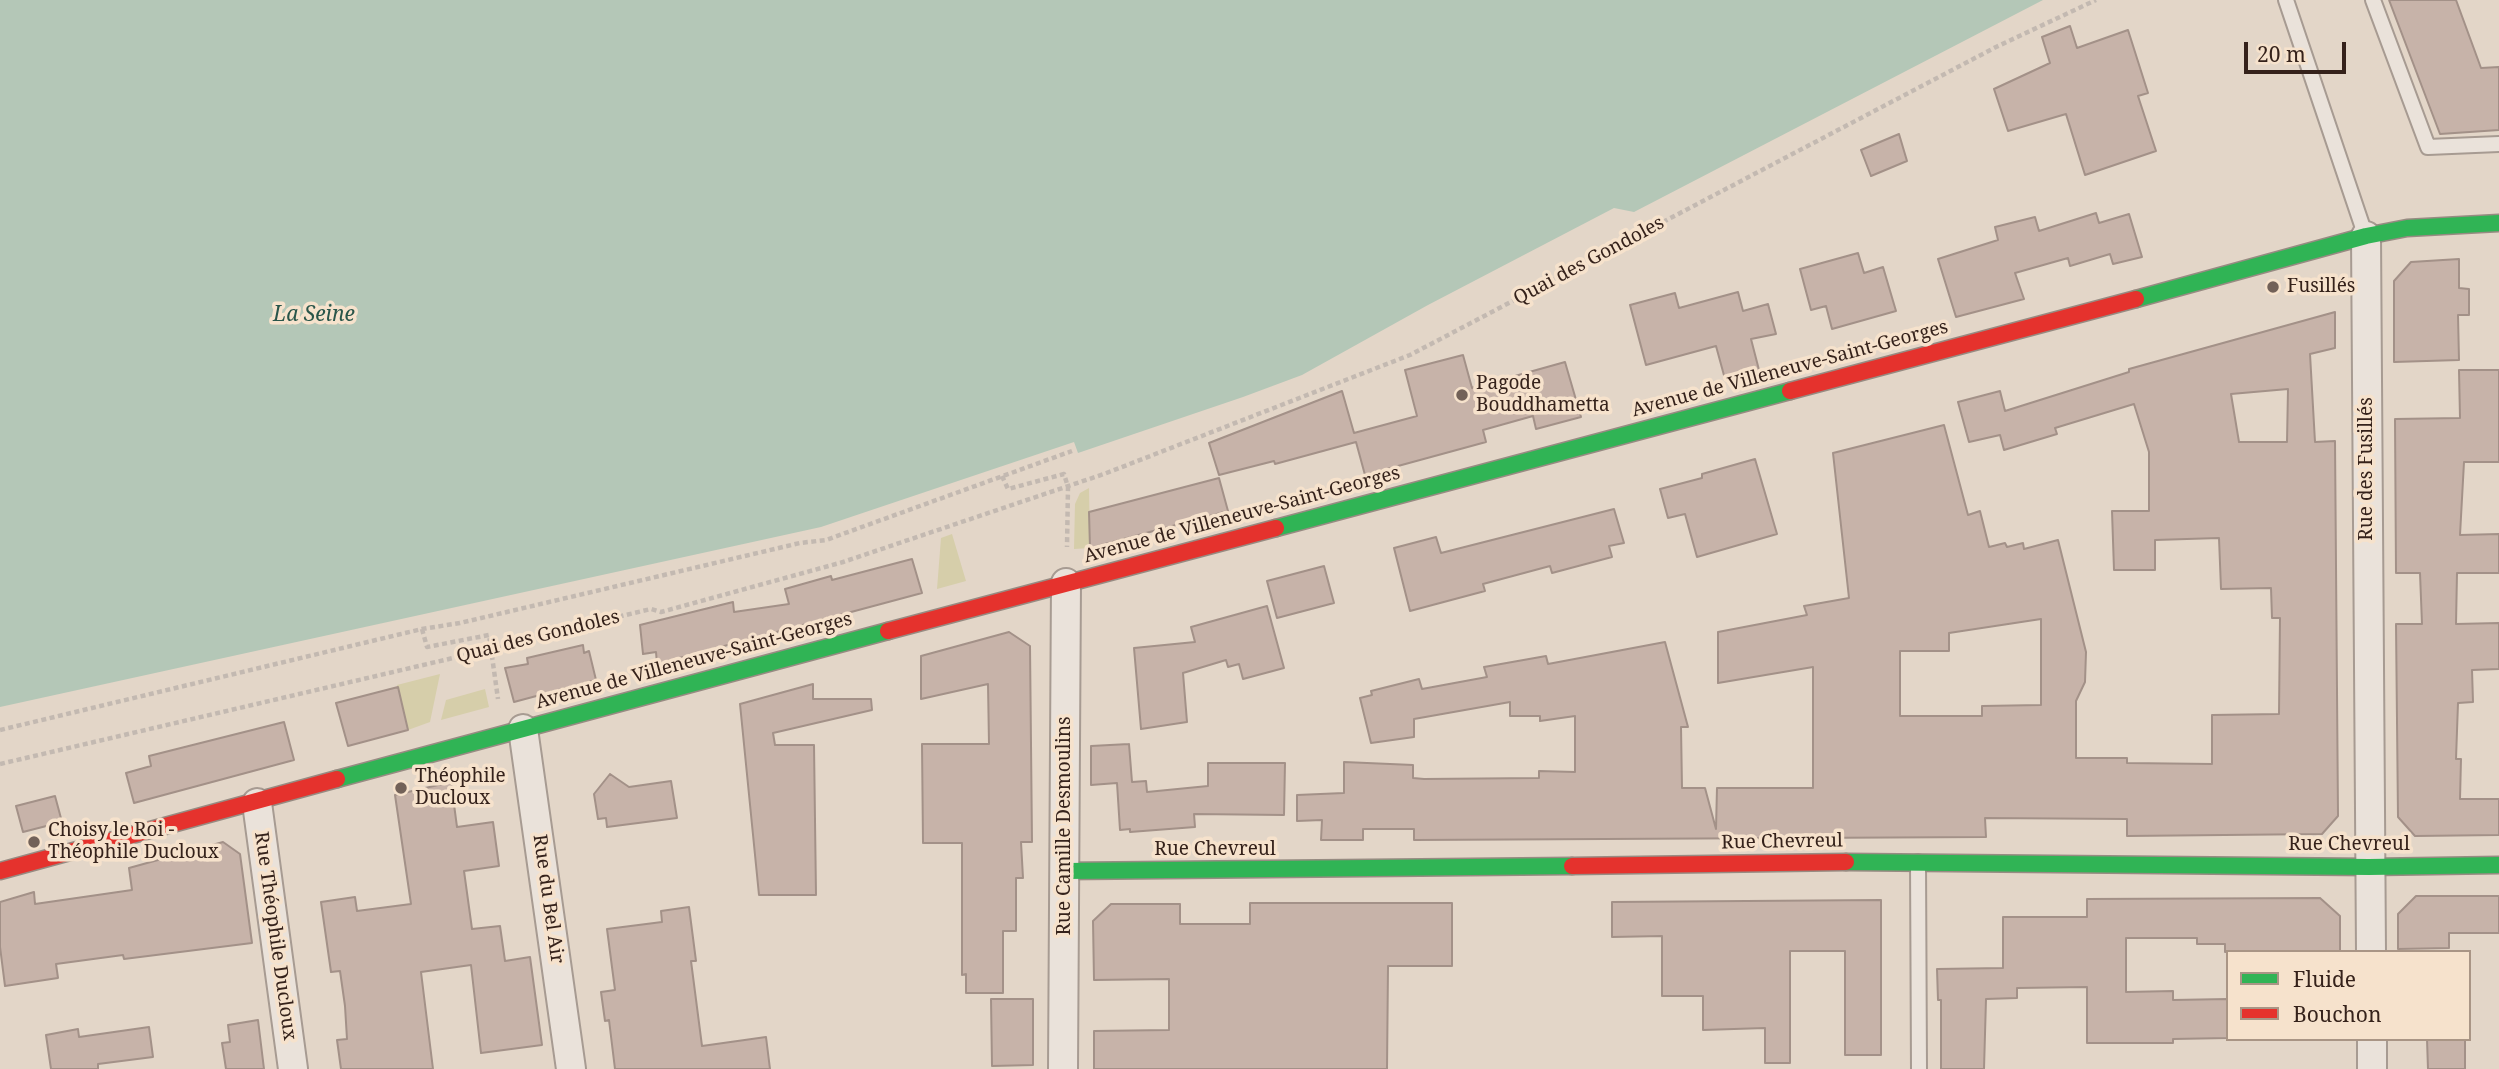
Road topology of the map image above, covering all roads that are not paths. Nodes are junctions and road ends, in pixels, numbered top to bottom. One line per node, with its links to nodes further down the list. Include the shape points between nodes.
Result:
1 (2286, 0): 5 (lane, Rue des Fusillés)
2 (2373, 0): 3 (lane, via 2428,147)
3 (2499, 144)
4 (2499, 223): 5 (main road, Avenue de Villeneuve-Saint-Georges, via 2407,228)
5 (2366, 236): 6 (main road, Avenue de Villeneuve-Saint-Georges); 11 (street, Rue des Fusillés)
6 (1067, 570): 7 (main road, Avenue de Villeneuve-Saint-Georges); 13 (street, Rue Camille Desmoulins)
7 (523, 729): 8 (main road, Avenue de Villeneuve-Saint-Georges); 17 (street, Rue du Bel Air)
8 (257, 803): 12 (main road, Avenue de Villeneuve-Saint-Georges); 16 (street, Rue Théophile Ducloux)
9 (1918, 861): 11 (main road, Rue Chevreul); 13 (main road, Rue Chevreul); 19 (lane)
10 (2499, 865): 11 (main road, Rue Chevreul)
11 (2369, 867): 14 (street, Rue des Fusillés)
12 (0, 871)
13 (1065, 871): 18 (street, Rue Camille Desmoulins)
14 (2371, 950)
15 (2372, 1041): 20 (street)
16 (293, 1069)
17 (571, 1069)
18 (1063, 1069)
19 (1919, 1069)
20 (2372, 1069)

